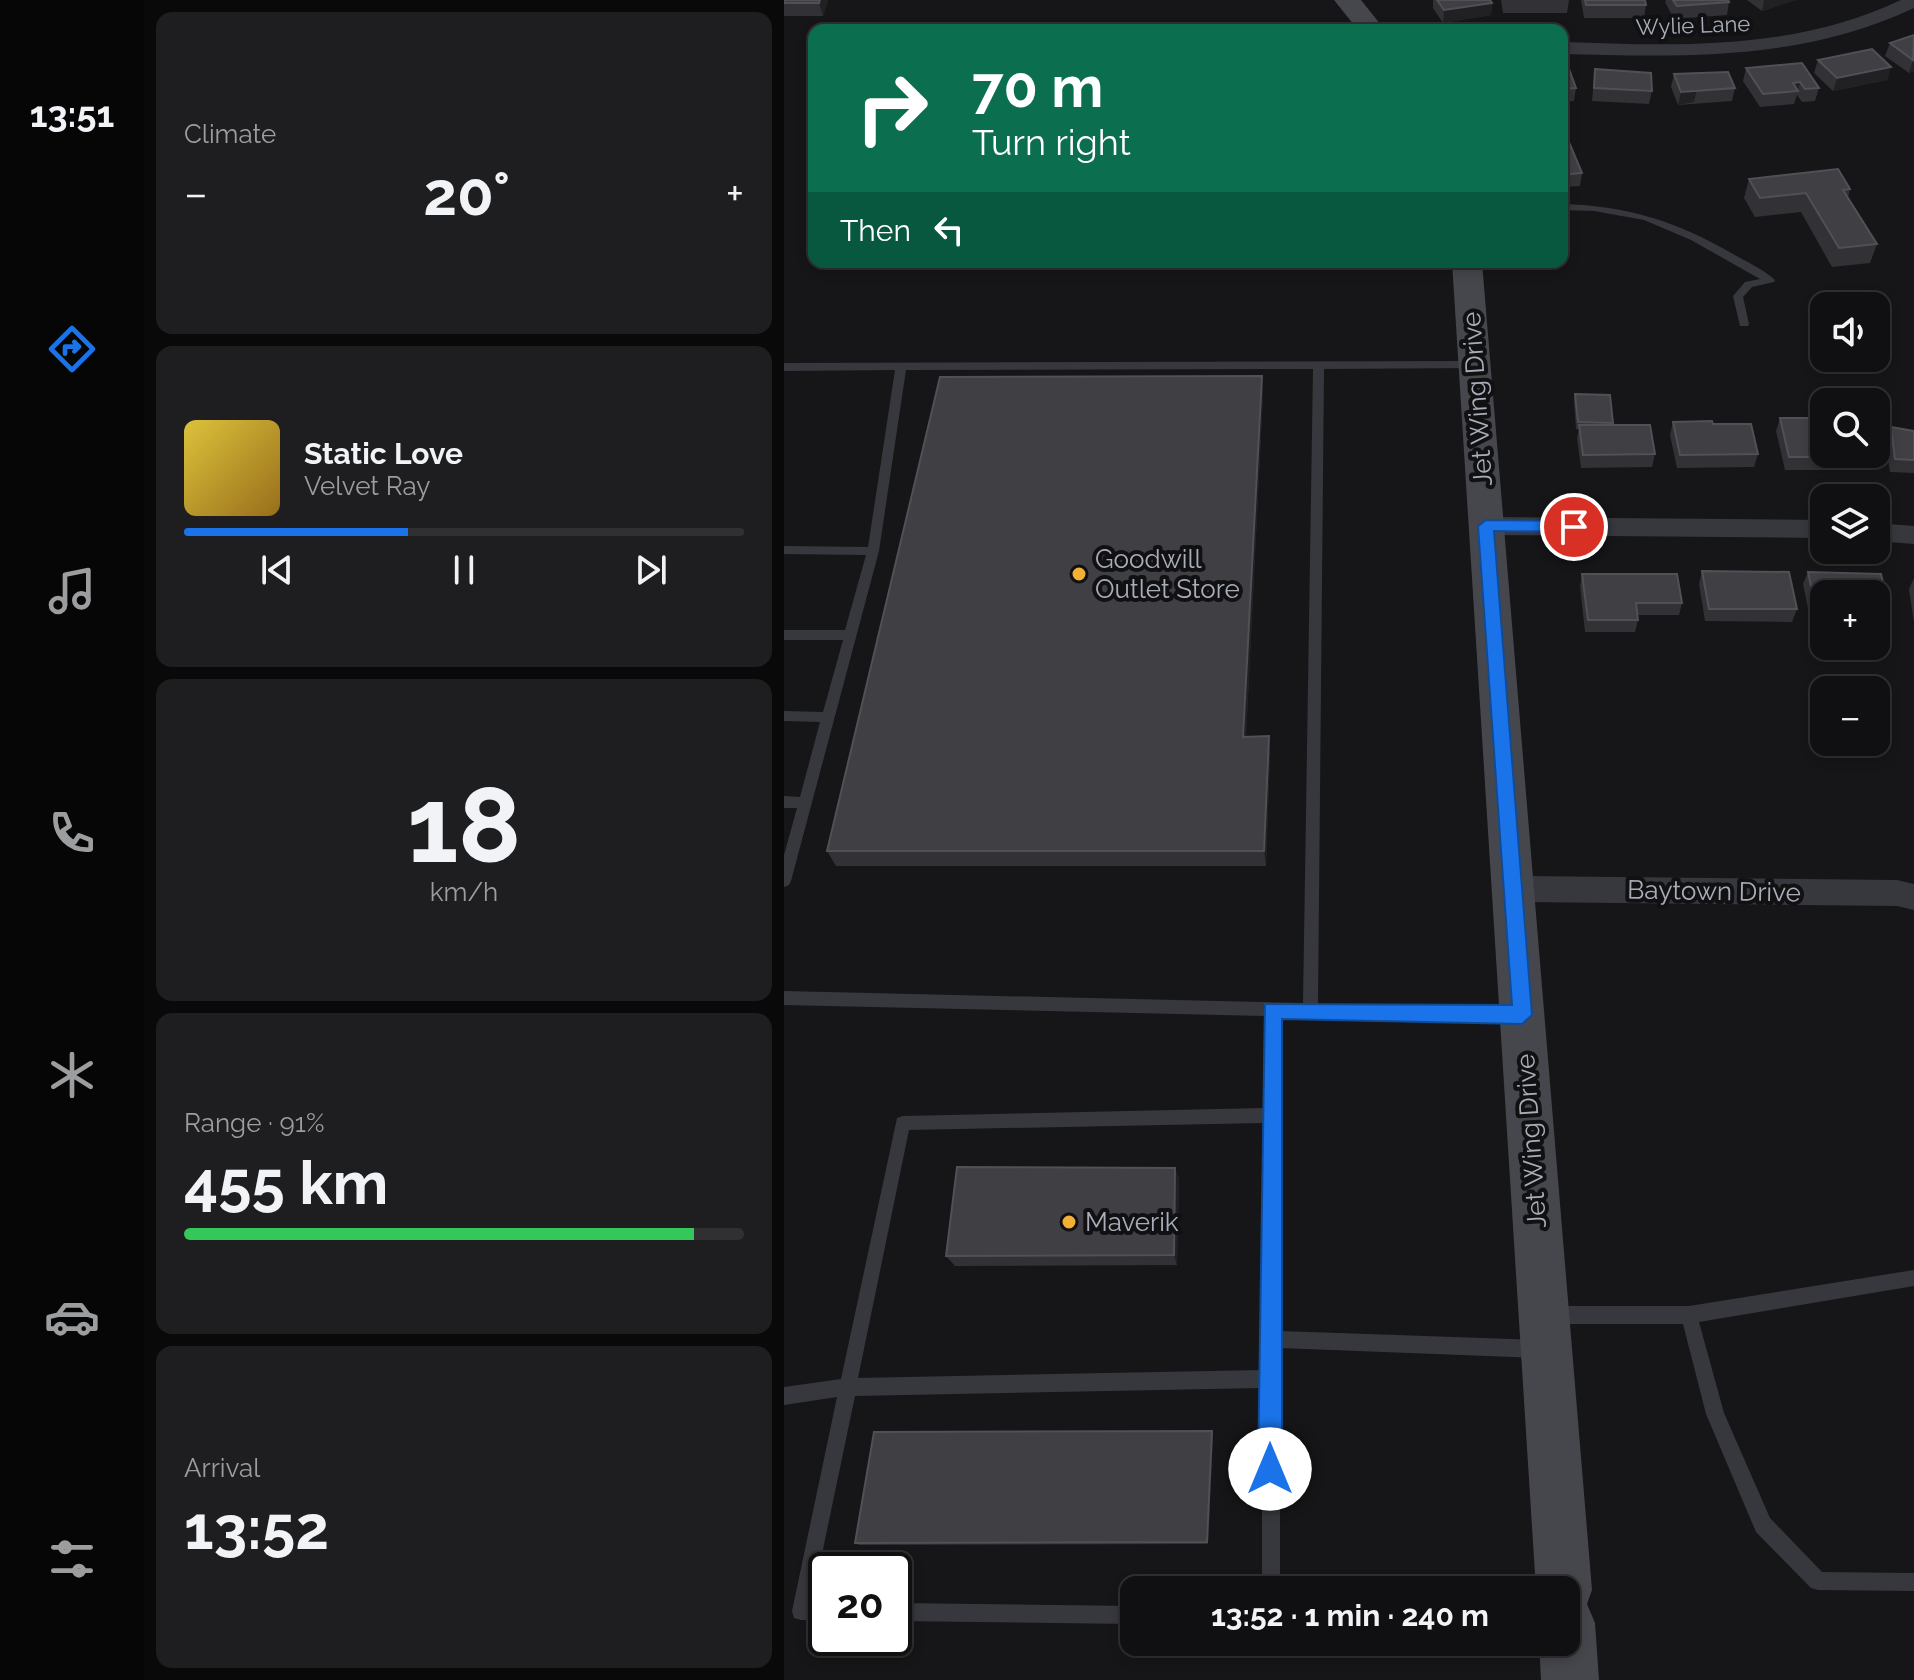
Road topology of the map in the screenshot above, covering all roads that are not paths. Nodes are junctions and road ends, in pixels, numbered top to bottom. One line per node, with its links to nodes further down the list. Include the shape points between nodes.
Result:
1 (1347, 0): 3 (main road)
2 (1914, 1): 4 (street, Wylie Lane, via 1834,32 1751,48 1655,53)
3 (1367, 24)
4 (1568, 48)
5 (1568, 207): 7 (lane, via 1627,210 1663,221 1770,280 1749,284 1738,296)
6 (1467, 268): 9 (main road, Jet Wing Drive)
7 (1744, 324)
8 (1319, 365): 9 (lane); 10 (lane); 29 (lane)
9 (1475, 365): 12 (main road, Jet Wing Drive)
10 (901, 366): 11 (lane); 17 (lane)
11 (784, 367)
12 (1486, 526): 13 (street); 25 (main road, Jet Wing Drive)
13 (1810, 529)
14 (1890, 533): 15 (street)
15 (1914, 535)
16 (784, 550): 17 (lane)
17 (873, 551): 19 (lane)
18 (784, 635): 19 (lane)
19 (851, 635): 21 (lane)
20 (784, 716): 21 (lane)
21 (829, 717): 23 (lane)
22 (784, 802): 23 (lane)
23 (805, 803): 24 (lane)
24 (784, 881)
25 (1513, 889): 26 (street, Baytown Drive); 30 (main road, Jet Wing Drive)
26 (1914, 897)
27 (784, 998): 28 (lane)
28 (1272, 1010): 29 (lane); 31 (lane)
29 (1310, 1010): 30 (lane)
30 (1522, 1015): 34 (main road, Jet Wing Drive)
31 (1271, 1115): 35 (lane); 37 (lane, via 903,1123)
32 (1914, 1278): 33 (lane)
33 (1689, 1315): 34 (lane); 43 (lane, via 1715,1414 1763,1525 1818,1581)
34 (1545, 1332): 35 (lane); 41 (main road, Jet Wing Drive)
35 (1270, 1339): 36 (lane)
36 (1269, 1379): 37 (lane); 40 (lane)
37 (848, 1387): 38 (lane); 39 (lane)
38 (784, 1396)
39 (813, 1552)
40 (1271, 1576)
41 (1563, 1576)
42 (808, 1578): 44 (lane, via 801,1611)
43 (1914, 1582)
44 (808, 1611)
45 (912, 1612): 46 (lane)
46 (1120, 1615)
47 (1568, 1656): 48 (main road)
48 (1570, 1680)

